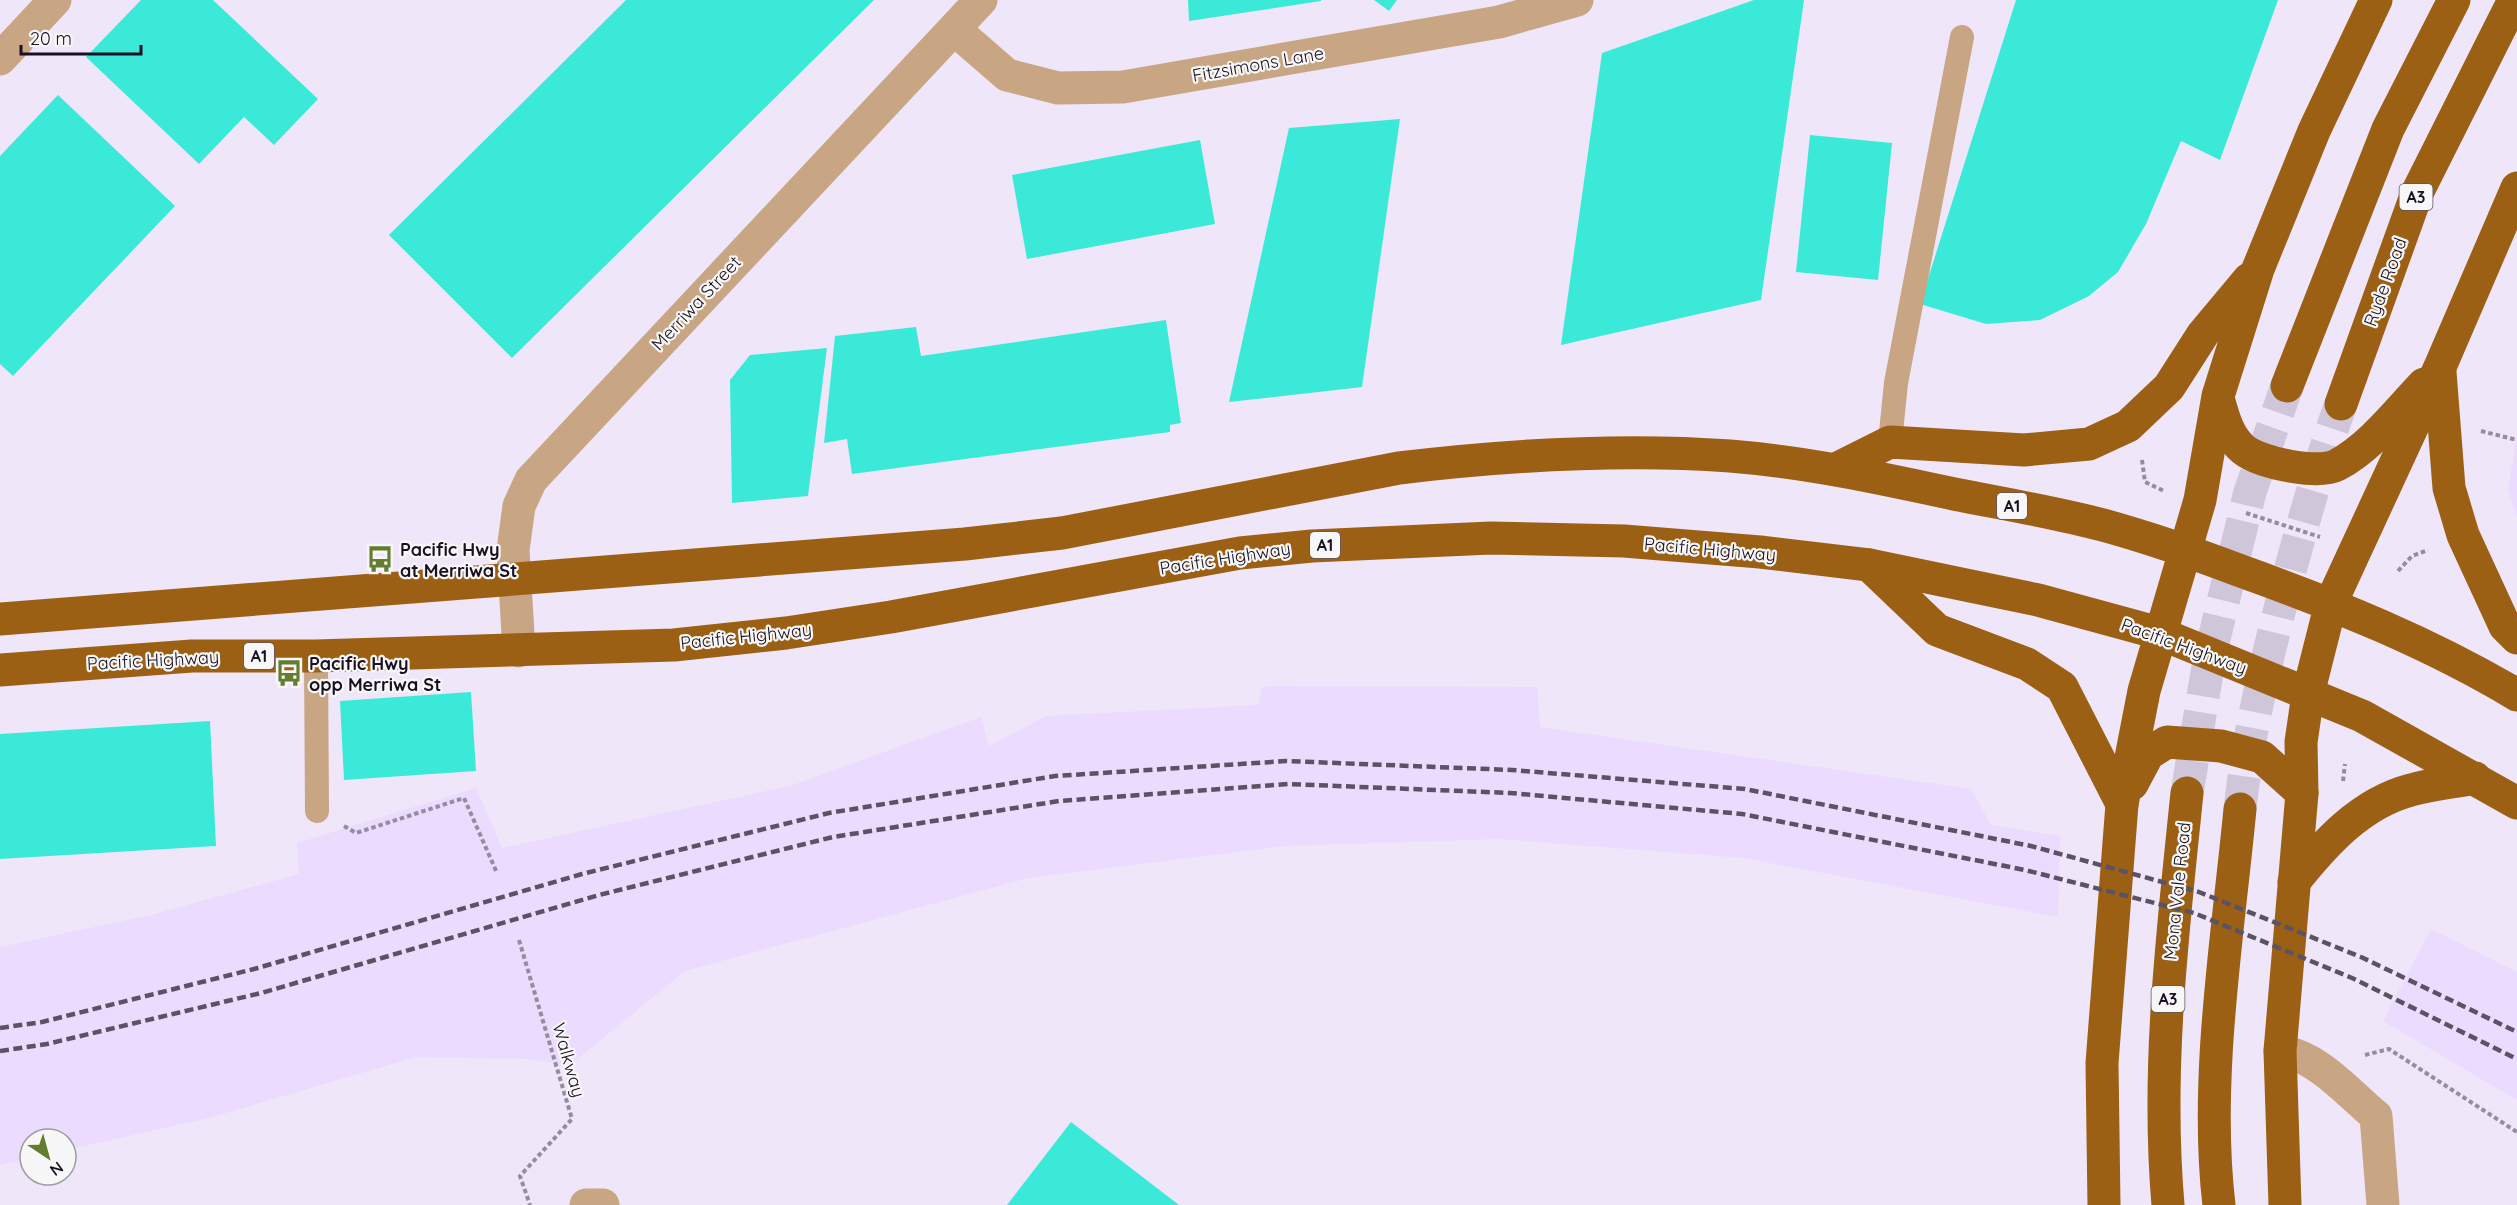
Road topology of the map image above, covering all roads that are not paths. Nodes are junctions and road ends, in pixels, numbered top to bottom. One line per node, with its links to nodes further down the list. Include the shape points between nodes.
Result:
1 (55, 0): 9 (street)
2 (981, 0): 7 (street, Merriwa Street)
3 (1577, 0): 7 (street, Fitzsimons Lane, via 1498,22 1123,87 1058,88 1007,75)
4 (2376, 0): 11 (highway, via 2314,131)
5 (2454, 0): 13 (highway, via 2388,129)
6 (2514, 0): 15 (highway, Ryde Road / A3, via 2417,192)
7 (954, 29): 20 (street, Merriwa Street, via 531,480 519,506 513,550)
8 (1962, 37): 16 (lane, via 1896,383)
9 (0, 59)
10 (2517, 188): 12 (highway)
11 (2258, 269): 14 (highway); 16 (highway, via 2203,334 2169,387 2118,431 2089,444 2024,450)
12 (2440, 368): 14 (highway, via 2358,451 2335,466 2292,468 2245,450 2226,427); 21 (highway); 24 (highway, via 2449,488 2463,535 2505,626)
13 (2287, 386)
14 (2218, 396): 18 (highway, via 2200,500)
15 (2341, 404)
16 (1890, 442): 17 (highway)
17 (1836, 469): 18 (highway, A1, via 2102,525); 20 (highway, A1, via 1731,456 1494,458 1399,468 1062,533)
18 (2186, 551): 21 (highway, A1); 23 (highway)
19 (1869, 565): 23 (highway, Pacific Highway / A1, via 2038,600); 25 (highway, Pacific Highway / A1, via 1624,541 1491,538 1312,546 1240,553 786,633 674,645); 34 (highway, via 1937,630 2027,664 2062,687)
20 (515, 580): 22 (highway, A1); 25 (street, Merriwa Street)
21 (2331, 603): 28 (highway); 29 (highway, A1, via 2473,669)
22 (0, 619)
23 (2159, 633): 28 (highway, Pacific Highway / A1); 34 (highway)
24 (2517, 638)
25 (519, 651): 26 (highway, Pacific Highway / A1)
26 (316, 656): 27 (highway, Pacific Highway / A1, via 192,656); 36 (lane)
27 (0, 670)
28 (2308, 694): 30 (highway, Pacific Highway / A1, via 2362,716); 32 (highway, via 2301,742)
29 (2517, 695)
30 (2475, 778): 33 (highway, Pacific Highway / A1); 37 (highway, via 2410,790 2361,813 2323,846)
31 (2187, 793): 42 (highway, Mona Vale Road / A3, via 2169,971 2165,1064)
32 (2302, 793): 34 (highway, via 2262,757 2221,746 2167,742 2148,754); 37 (highway)
33 (2517, 803)
34 (2122, 804): 41 (highway, via 2102,1063)
35 (2241, 809): 43 (highway, via 2216,1065)
36 (317, 811)
37 (2294, 882): 38 (highway)
38 (2280, 1051): 44 (highway); 45 (street, via 2296,1053 2318,1066 2376,1116)
39 (586, 1205): 40 (street)
40 (603, 1205)
41 (2104, 1205)
42 (2168, 1205)
43 (2219, 1205)
44 (2285, 1205)
45 (2383, 1205)

